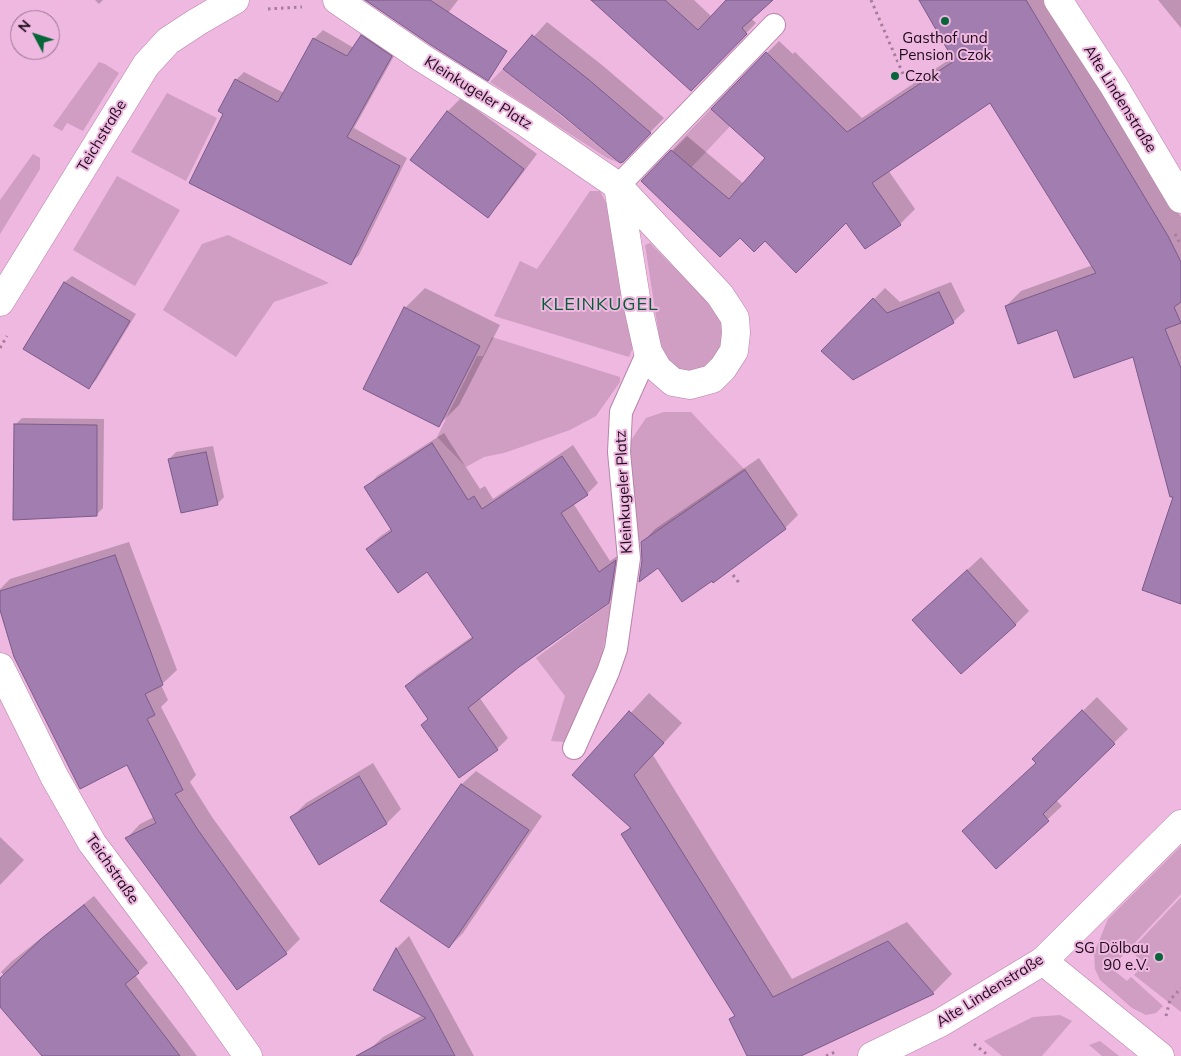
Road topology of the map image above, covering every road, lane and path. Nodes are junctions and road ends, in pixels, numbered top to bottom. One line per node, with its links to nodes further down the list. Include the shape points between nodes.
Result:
1 (235, 0): 11 (street, Teichstraße, via 168,41 146,65)
2 (337, 0): 9 (street, Kleinkugeler Platz)
3 (871, 0): 8 (path)
4 (1058, 0): 10 (street, Alte Lindenstraße)
5 (309, 10): 6 (path, via 300,6)
6 (260, 11)
7 (774, 25): 9 (lane)
8 (903, 74)
9 (618, 186): 14 (street, Kleinkugeler Platz); 14 (street, Kleinkugeler Platz, via 720,295 734,318 734,351 712,379 690,385 673,382 658,369)
10 (1181, 198)
11 (0, 302)
12 (10, 331): 13 (path)
13 (0, 348)
14 (648, 352): 18 (lane, Kleinkugeler Platz, via 621,412 619,452 629,558 616,649)
15 (733, 575): 16 (path)
16 (740, 584)
17 (0, 667): 23 (street, Teichstraße, via 54,776 92,843)
18 (574, 748)
19 (1181, 824): 20 (street, Alte Lindenstraße)
20 (1042, 961): 24 (street, Alte Lindenstraße, via 947,1019); 25 (street)
21 (1181, 988): 22 (path, via 1170,1000)
22 (1165, 1019)
23 (248, 1056)
24 (872, 1056)
25 (1160, 1056)

